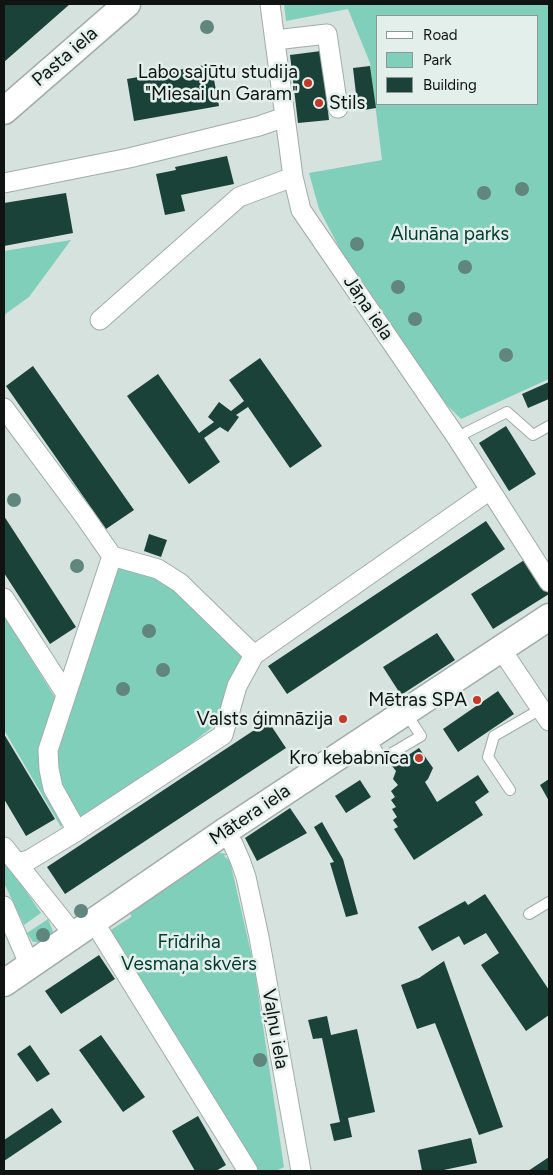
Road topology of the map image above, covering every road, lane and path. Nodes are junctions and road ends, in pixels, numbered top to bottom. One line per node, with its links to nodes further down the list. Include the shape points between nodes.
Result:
1 (127, 4): 5 (street, Pasta iela)
2 (270, 4): 3 (street, Jāņa iela)
3 (275, 40): 4 (street, via 327,34); 6 (street, Jāņa iela)
4 (338, 108)
5 (4, 111)
6 (285, 117): 7 (street, Jāņa iela); 8 (street, via 129,158)
7 (293, 177): 9 (street, via 239,196); 12 (street, Jāņa iela, via 301,210)
8 (4, 183)
9 (100, 320)
10 (4, 408): 14 (street)
11 (549, 426): 12 (lane, via 533,435 507,412)
12 (457, 438): 13 (street, Jāņa iela)
13 (490, 490): 15 (street, Jāņa iela); 19 (street)
14 (112, 556): 19 (street, via 158,569 180,582); 20 (street)
15 (549, 582)
16 (4, 598): 20 (street)
17 (549, 617): 18 (street, Mātera iela)
18 (501, 649): 21 (street); 24 (street, Mātera iela)
19 (254, 655): 23 (street, via 237,686 223,735)
20 (66, 694): 23 (street, via 48,750 49,769 54,788)
21 (545, 715): 22 (lane, via 494,736 488,757)
22 (510, 790)
23 (77, 831): 26 (street)
24 (224, 832): 30 (street, Mātera iela); 34 (street, Vaļņu iela, via 237,852 246,877)
25 (4, 847): 26 (street)
26 (18, 863): 30 (street)
27 (549, 902): 29 (lane)
28 (4, 906): 31 (street)
29 (529, 914)
30 (84, 929): 31 (street, Mātera iela); 33 (street)
31 (30, 966): 32 (street, Mātera iela)
32 (4, 984)
33 (248, 1171)
34 (301, 1171)

